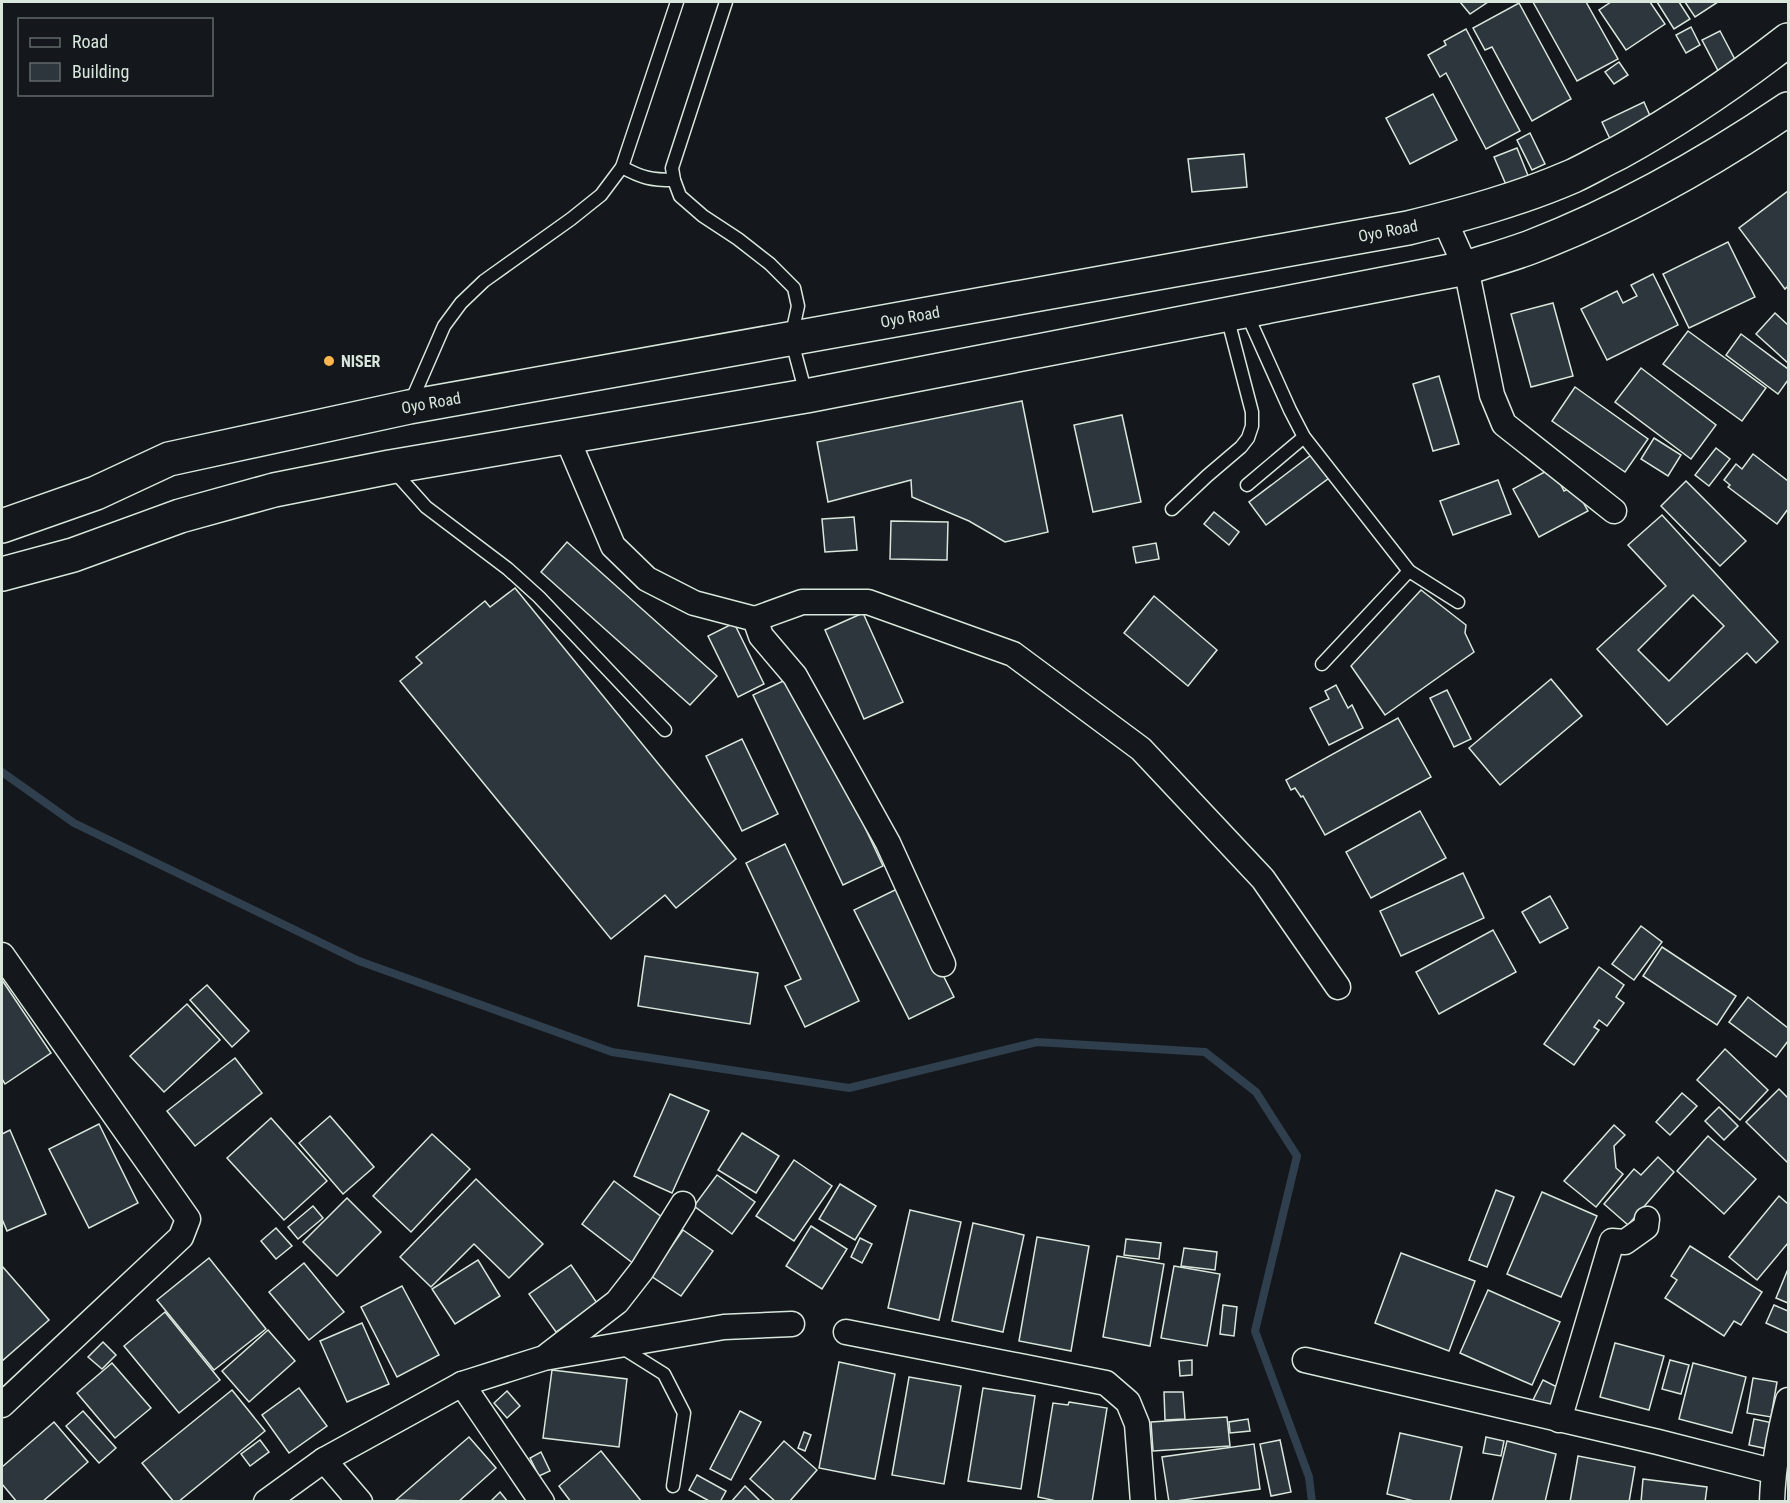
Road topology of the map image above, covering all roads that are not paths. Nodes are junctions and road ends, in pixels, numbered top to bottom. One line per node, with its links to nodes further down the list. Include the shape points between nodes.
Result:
1 (677, 2): 5 (lane)
2 (726, 2): 6 (lane, via 672,168)
3 (1788, 40): 7 (highway, Oyo Road, via 1697,107 1575,175 1521,197)
4 (1788, 109): 8 (highway, via 1730,149 1596,219 1531,247)
5 (622, 167): 6 (lane, via 639,177); 12 (lane, via 601,195 484,281 461,303 444,326)
6 (674, 180): 10 (lane, via 680,196 770,264 794,288 798,306)
7 (1444, 219): 8 (street); 10 (highway, Oyo Road)
8 (1466, 268): 9 (highway); 18 (street, via 1492,395 1504,424)
9 (1236, 312): 11 (highway); 13 (lane); 17 (lane, via 1252,426 1241,447)
10 (791, 338): 11 (lane); 12 (highway, Oyo Road)
11 (806, 396): 14 (highway)
12 (409, 407): 19 (highway, Oyo Road, via 169,459 96,493)
13 (1304, 437): 16 (lane); 20 (lane)
14 (567, 438): 15 (highway); 23 (street, via 613,546 647,579 694,603)
15 (390, 466): 21 (highway, via 264,492 180,516 73,555); 25 (lane, via 426,507 539,597)
16 (1247, 485)
17 (1172, 509)
18 (1614, 511)
19 (2, 526)
20 (1409, 571): 22 (lane); 24 (lane)
21 (2, 574)
22 (1458, 602)
23 (755, 619): 27 (street, via 761,636 795,676 888,843); 28 (street, via 802,602 868,602 1013,654 1141,749 1263,879)
24 (1322, 664)
25 (665, 730)
26 (2, 955): 38 (street, via 188,1220 181,1237)
27 (943, 964)
28 (1338, 987)
29 (683, 1204): 34 (street, via 617,1302)
30 (1647, 1219): 39 (street, via 1646,1227 1624,1242 1612,1241)
31 (792, 1324): 33 (street, via 724,1327)
32 (846, 1332): 47 (street, via 1106,1383 1128,1402 1137,1424)
33 (618, 1345): 34 (street); 43 (lane, via 664,1374 684,1413)
34 (544, 1358): 36 (street)
35 (1305, 1360): 39 (street)
36 (462, 1384): 41 (street); 46 (street)
37 (1788, 1401): 40 (street)
38 (2, 1404)
39 (1559, 1420): 42 (street)
40 (1784, 1436): 42 (street)
41 (324, 1460): 44 (street); 45 (street)
42 (1772, 1471): 48 (street)
43 (673, 1486)
44 (266, 1502)
45 (360, 1502)
46 (542, 1502)
47 (1143, 1502)
48 (1772, 1502)

